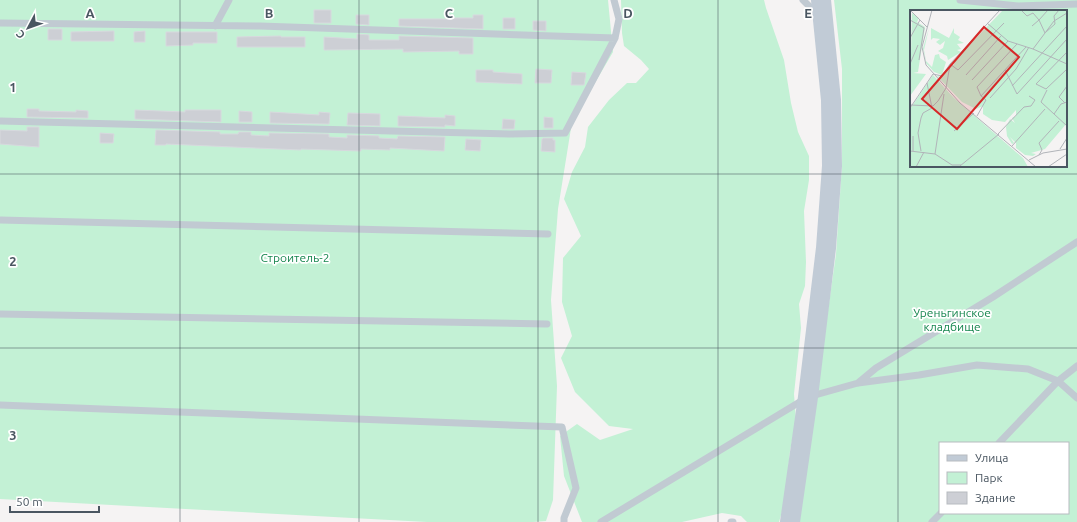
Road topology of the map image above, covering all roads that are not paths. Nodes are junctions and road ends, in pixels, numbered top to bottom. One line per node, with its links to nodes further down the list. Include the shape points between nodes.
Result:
1 (229, 0): 8 (lane)
2 (614, 0): 9 (lane, via 619,19)
3 (803, 0): 6 (lane)
4 (960, 0): 5 (lane, via 1018,6)
5 (1077, 4)
6 (822, 10): 19 (main road, via 831,100 832,166 826,248)
7 (0, 23): 8 (lane)
8 (215, 26): 9 (lane)
9 (615, 38): 10 (lane, via 565,134)
10 (0, 121)
11 (0, 220): 12 (lane)
12 (548, 234)
13 (1077, 242): 18 (lane, via 994,297 876,368)
14 (0, 314): 15 (lane)
15 (547, 324)
16 (1077, 366): 17 (lane)
17 (1058, 381): 18 (lane, via 1028,369 977,365); 20 (lane); 22 (lane)
18 (858, 384): 19 (lane)
19 (808, 397): 25 (lane); 26 (main road)
20 (1077, 398)
21 (0, 405): 24 (lane, via 562,427 576,488)
22 (1000, 442)
23 (940, 514): 27 (lane)
24 (564, 522)
25 (601, 522)
26 (790, 522)
27 (932, 522)

